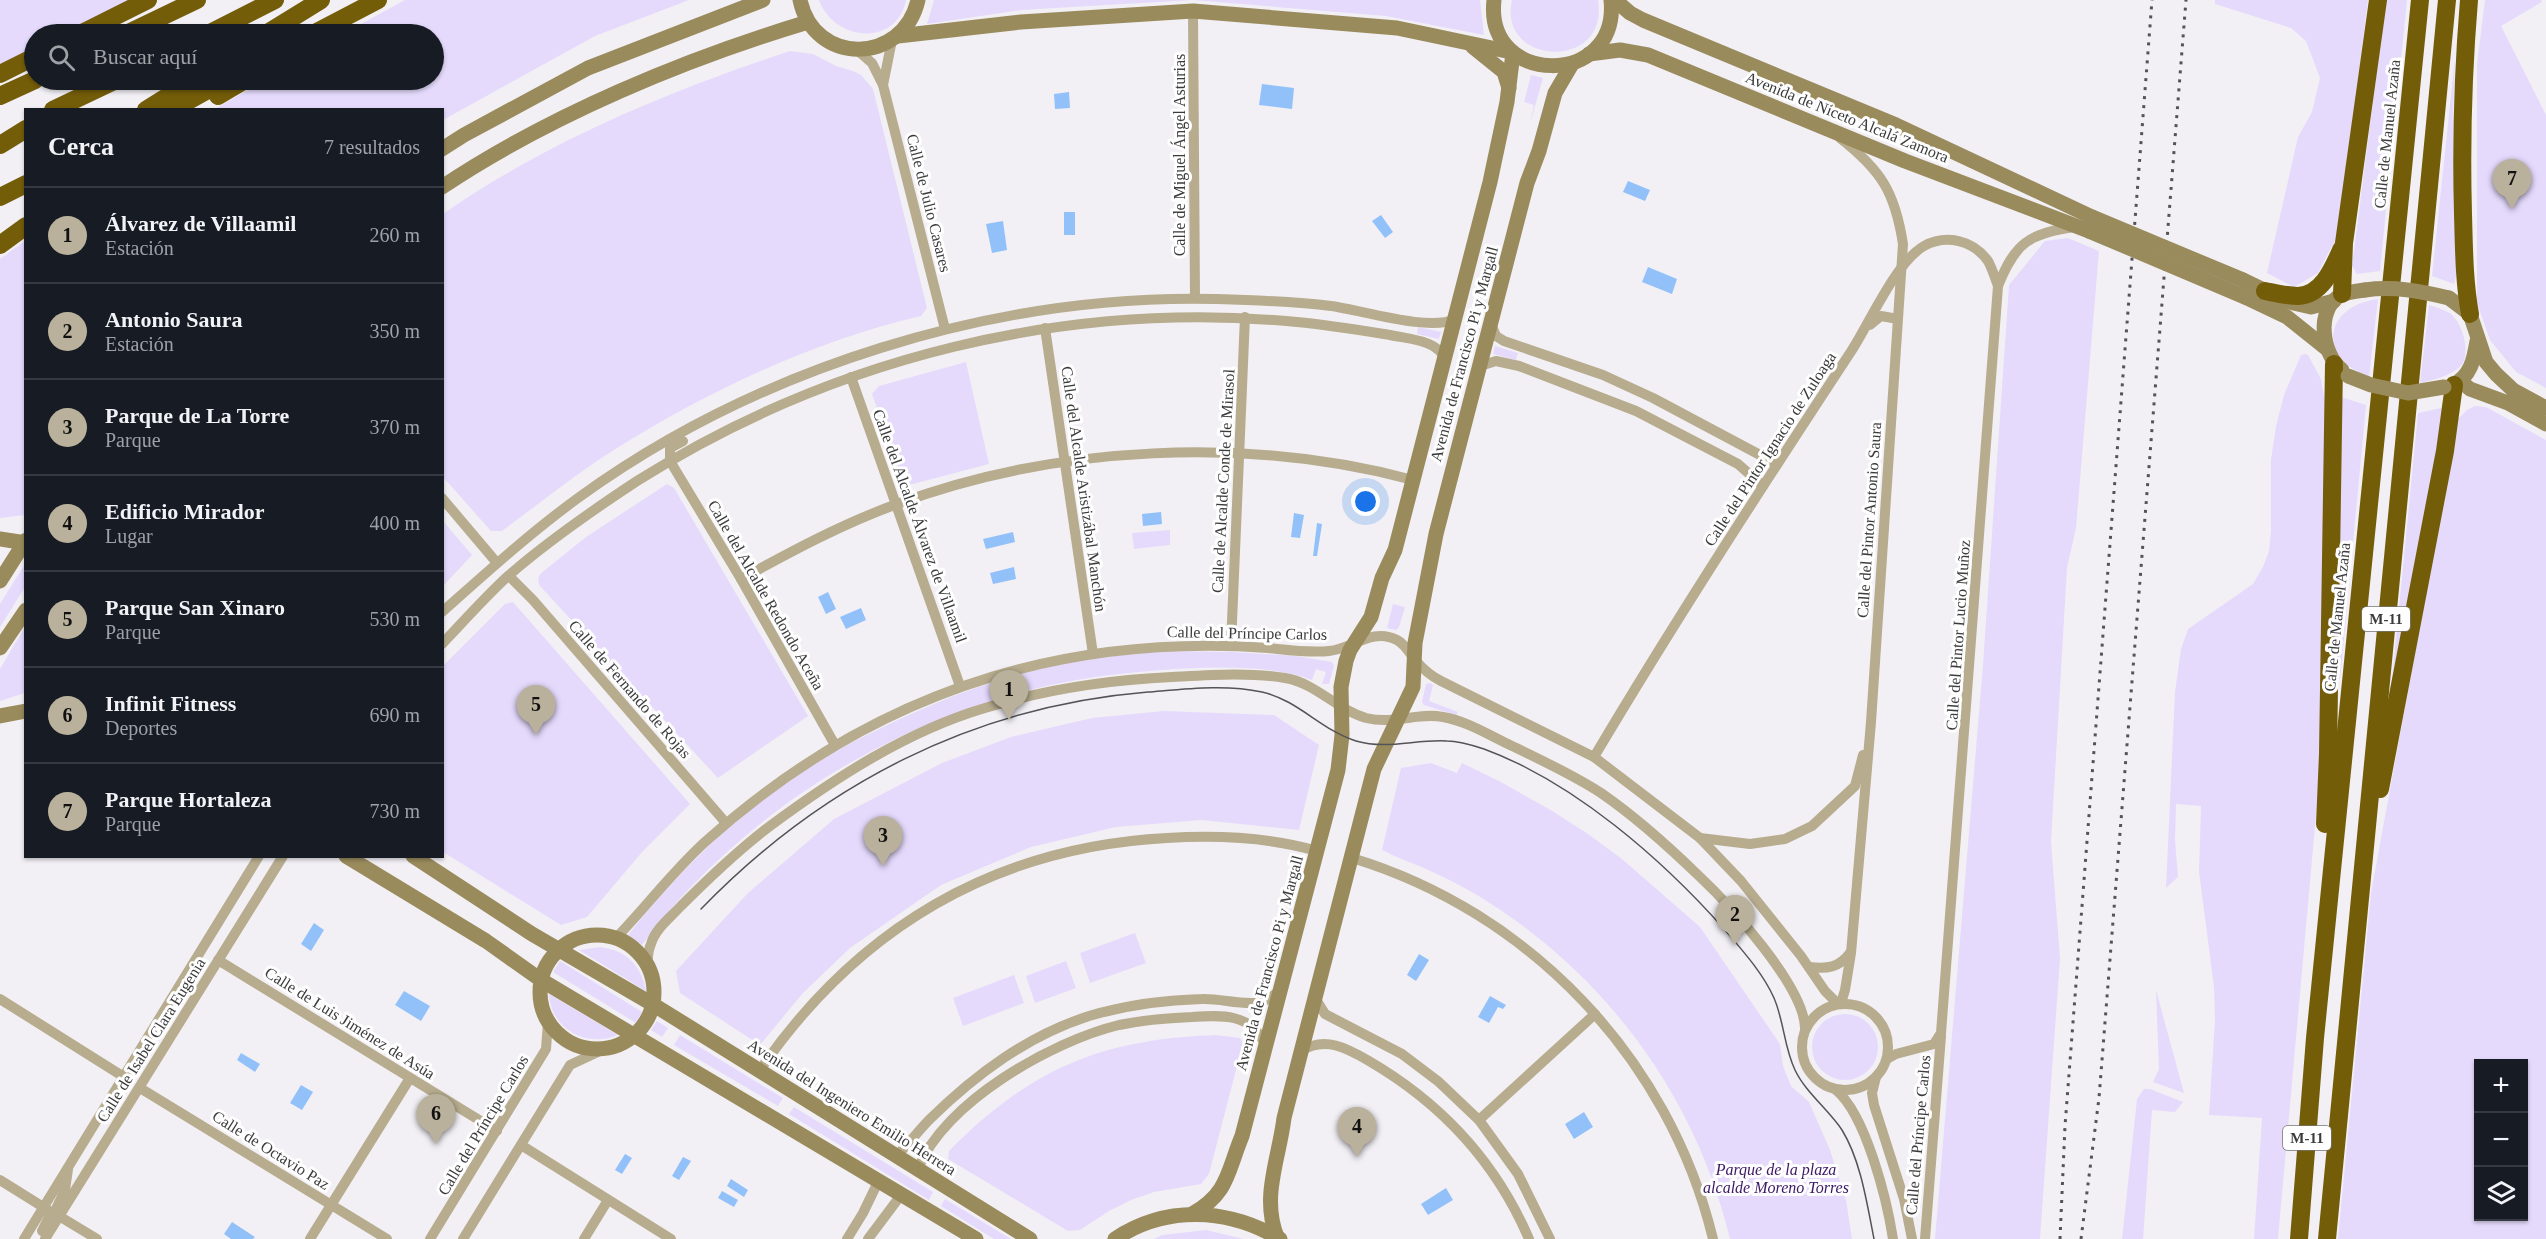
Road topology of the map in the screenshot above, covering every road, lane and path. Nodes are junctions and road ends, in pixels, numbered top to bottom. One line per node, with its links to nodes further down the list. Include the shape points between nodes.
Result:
1 (148, 0): 18 (highway)
2 (197, 0): 19 (highway)
3 (275, 0): 20 (highway)
4 (321, 0): 21 (highway)
5 (378, 0): 16 (highway)
6 (763, 0): 49 (street, via 588,68)
7 (800, 0): 17 (street)
8 (918, 0): 24 (street, via 909,24)
9 (1494, 0): 27 (street, via 1497,28)
10 (1613, 0): 28 (street, via 1606,34); 55 (street, Avenida de Niceto Alcalá Zamora, via 1643,20 1896,125)
11 (2378, 0): 57 (highway)
12 (2420, 0): 139 (highway, Calle de Manuel Azaña / M-11)
13 (2447, 0): 114 (highway, M-11)
14 (2469, 0): 64 (highway, via 2461,152 2465,290)
15 (1192, 11): 24 (street, via 1021,22); 25 (street, via 1397,28); 63 (street, Calle de Miguel Ángel Asturias)
16 (345, 18): 22 (highway); 23 (highway)
17 (808, 22): 26 (street, via 838,46); 51 (street, via 740,44 601,100)
18 (100, 24)
19 (147, 24)
20 (228, 24)
21 (282, 24)
22 (333, 24)
23 (335, 24)
24 (895, 38): 26 (street, via 875,48); 33 (street, Calle de Julio Casares)
25 (1468, 43): 27 (street); 34 (street, via 1504,72)
26 (857, 50): 33 (street, Calle de Julio Casares, via 872,63)
27 (1512, 52): 30 (street, via 1543,66); 34 (street, Avenida de Francisco Pi y Margall)
28 (1589, 54): 30 (street); 45 (street, Avenida de Niceto Alcalá Zamora, via 1620,50 1648,55)
29 (24, 62): 31 (highway)
30 (1572, 64): 68 (street, Avenida de Francisco Pi y Margall, via 1554,98 1528,178)
31 (0, 74)
32 (24, 85): 39 (highway)
33 (883, 85): 69 (street, Calle de Julio Casares)
34 (1509, 89): 66 (street, Avenida de Francisco Pi y Margall)
35 (95, 90): 40 (highway)
36 (178, 90): 41 (highway)
37 (208, 90): 42 (highway)
38 (229, 90): 43 (highway)
39 (0, 96)
40 (61, 106)
41 (149, 108)
42 (176, 108)
43 (199, 108)
44 (24, 124): 47 (highway)
45 (1826, 127): 55 (street, Avenida de Niceto Alcalá Zamora, via 1905,161); 59 (street, Calle del Pintor Antonio Saura, via 1862,156 1887,186 1899,220)
46 (24, 130): 48 (highway)
47 (0, 135)
48 (0, 145)
49 (444, 148)
50 (24, 185): 53 (highway)
51 (444, 186)
52 (24, 193): 54 (highway)
53 (0, 197)
54 (0, 202)
55 (2087, 225): 60 (street, Calle del Pintor Lucio Muñoz, via 2035,235 2019,246 2008,261); 61 (street, bridge); 75 (street, bridge, via 2287,317)
56 (24, 227): 58 (highway)
57 (2344, 243): 61 (highway, via 2329,276 2318,287 2300,296); 62 (highway)
58 (0, 245)
59 (1901, 267): 60 (street, Calle del Pintor Ignacio de Zuloaga, via 1923,247 1959,240 1974,247 1988,261); 67 (street, Calle del Pintor Antonio Saura); 71 (street, Calle del Pintor Ignacio de Zuloaga)
60 (1998, 286): 138 (street, Calle del Pintor Lucio Muñoz)
61 (2265, 291): 62 (street, via 2311,307)
62 (2338, 297): 64 (street, bridge, via 2384,287 2416,290 2449,298); 75 (street, via 2324,322)
63 (1195, 298): 66 (street, via 1329,306 1435,324); 69 (street, via 1070,306)
64 (2470, 314): 72 (street)
65 (1245, 317): 70 (street, via 1129,319); 74 (street, via 1334,325 1410,339 1434,346); 82 (street, Calle de Alcalde Conde de Mirasol)
66 (1455, 319): 74 (street, Avenida de Francisco Pi y Margall)
67 (1898, 319): 71 (street, via 1881,316); 110 (street, Calle del Pintor Antonio Saura)
68 (1491, 323): 76 (street, Avenida de Francisco Pi y Margall); 85 (street, via 1496,336 1504,341 1603,375)
69 (945, 328): 73 (street); 79 (street, via 813,371)
70 (1045, 328): 73 (street); 84 (street, Calle del Alcalde Aristizábal Manchón)
71 (1865, 329): 85 (street, Calle del Pintor Ignacio de Zuloaga)
72 (2477, 336): 78 (street, via 2474,363); 80 (street, via 2486,362 2496,374 2512,390)
73 (918, 355): 77 (street)
74 (1445, 357): 86 (street, Avenida de Francisco Pi y Margall)
75 (2330, 357): 78 (street, bridge, via 2348,376 2371,385 2408,393); 139 (highway, via 2328,754)
76 (1480, 366): 87 (street, via 1496,360 1519,366 1636,411 1738,464); 104 (street, Avenida de Francisco Pi y Margall, via 1436,534)
77 (851, 377): 83 (street, via 766,411); 89 (street, Calle del Alcalde Álvarez de Villaamil)
78 (2453, 384): 81 (street, via 2508,403); 114 (highway, via 2445,450 2385,772)
79 (740, 402): 83 (street, via 716,423 670,448); 93 (street, via 660,445 578,498)
80 (2546, 408)
81 (2546, 424)
82 (1239, 454): 84 (street, via 1137,453); 86 (street, via 1377,471); 101 (street, Calle de Alcalde Conde de Mirasol)
83 (670, 461): 94 (street, via 591,511); 95 (street, Calle del Alcalde Redondo Aceña)
84 (1065, 464): 89 (street, via 1010,473); 103 (street, Calle del Alcalde Aristizábal Manchón)
85 (1777, 464): 87 (street, Calle del Pintor Ignacio de Zuloaga)
86 (1413, 480): 99 (street, Avenida de Francisco Pi y Margall, via 1393,555 1371,617)
87 (1763, 486): 112 (street, Calle del Pintor Ignacio de Zuloaga)
88 (444, 500): 93 (street)
89 (897, 504): 95 (street, via 814,539); 105 (street, Calle del Alcalde Álvarez de Villaamil)
90 (0, 539): 91 (street)
91 (24, 542)
92 (24, 544): 96 (street)
93 (497, 563): 97 (street)
94 (508, 576): 100 (street); 113 (street, Calle de Fernando de Rojas)
95 (741, 579): 111 (street, Calle del Alcalde Redondo Aceña)
96 (0, 581)
97 (444, 610)
98 (24, 613): 102 (street)
99 (1356, 641): 101 (street, Calle del Príncipe Carlos, via 1340,649 1316,652); 104 (street, via 1377,636 1390,638 1402,644); 106 (street, Avenida de Francisco Pi y Margall, via 1345,668)
100 (444, 642)
101 (1231, 645): 103 (street, Calle del Príncipe Carlos, via 1143,647)
102 (0, 648)
103 (1093, 654): 105 (street, Calle del Príncipe Carlos, via 1034,665)
104 (1414, 659): 109 (street, Avenida de Francisco Pi y Margall, via 1413,687); 112 (street, via 1441,681)
105 (960, 686): 111 (street, Calle del Príncipe Carlos, via 913,704)
106 (1341, 705): 109 (street, via 1362,716); 116 (street, Avenida de Francisco Pi y Margall, via 1340,762); 126 (street, via 1301,682 1226,674 1117,680 1059,689 983,708 919,734 822,788 733,854 664,923 651,942)
107 (24, 711): 108 (street)
108 (0, 716)
109 (1398, 721): 121 (street, Avenida de Francisco Pi y Margall, via 1377,759); 136 (street, via 1434,716 1460,721 1556,766 1602,794 1646,828 1721,897 1779,970 1803,1010)
110 (1871, 722): 115 (street, Calle del Pintor Antonio Saura, via 1855,786 1812,826 1785,839 1750,844); 124 (street, Calle del Pintor Antonio Saura)
111 (835, 745): 113 (street, Calle del Príncipe Carlos)
112 (1594, 756): 115 (street)
113 (726, 823): 122 (street, Calle del Príncipe Carlos)
114 (2367, 831): 187 (highway, M-11)
115 (1700, 838): 127 (street, via 1741,880)
116 (1317, 850): 129 (street, Avenida de Francisco Pi y Margall); 144 (street, via 1277,842 1211,837 1136,840 1065,851 1009,869 934,905 885,936 821,993)
117 (258, 858): 145 (street, Calle de Isabel Clara Eugenia)
118 (282, 858): 125 (street, Calle de Isabel Clara Eugenia)
119 (349, 858): 128 (street, via 486,941)
120 (416, 858): 123 (street, Avenida del Ingeniero Emilio Herrera)
121 (1352, 858): 130 (street, Avenida de Francisco Pi y Margall); 134 (street, via 1450,899 1502,929 1560,977)
122 (616, 938): 123 (street, via 596,935 576,939); 126 (street, via 634,949)
123 (558, 950): 128 (street); 133 (street, Avenida del Ingeniero Emilio Herrera)
124 (1851, 952): 127 (street, via 1833,967); 132 (street, Calle del Pintor Antonio Saura)
125 (218, 960): 147 (street, Calle de Luis Jiménez de Asúa); 148 (street, Calle de Isabel Clara Eugenia)
126 (647, 965): 133 (street)
127 (1809, 967): 132 (street)
128 (541, 980): 135 (street, via 540,994); 137 (street)
129 (1280, 989): 140 (street, Avenida de Francisco Pi y Margall); 153 (street, via 1263,1002 1159,1001 1120,1008 1060,1027 1016,1048 977,1076)
130 (1316, 998): 142 (street, Avenida de Francisco Pi y Margall); 150 (street, via 1325,1014 1402,1054)
131 (0, 999): 145 (street)
132 (1839, 1004): 136 (street, via 1816,1014); 143 (street, via 1857,1005 1878,1019 1888,1042)
133 (654, 1005): 137 (street, via 644,1025); 144 (street, Avenida del Ingeniero Emilio Herrera)
134 (1595, 1014): 150 (street); 182 (street, via 1649,1085 1700,1188)
135 (548, 1022): 141 (street, via 562,1038 580,1047); 151 (street, Calle del Príncipe Carlos, via 546,1049)
136 (1806, 1028): 149 (street, via 1801,1045 1804,1062 1820,1083)
137 (634, 1033): 141 (street, via 616,1046); 157 (street)
138 (1941, 1033): 143 (street, via 1934,1044); 185 (street, Calle del Príncipe Carlos)
139 (2315, 1038): 186 (highway, Calle de Manuel Azaña / M-11)
140 (1265, 1045): 155 (street, via 1257,1030 1245,1020 1208,1016 1119,1025 1066,1043 979,1095 924,1152); 162 (street, Avenida de Francisco Pi y Margall, via 1242,1136 1224,1186 1217,1197)
141 (602, 1050): 152 (street, via 570,1065)
142 (1301, 1052): 164 (street, Avenida de Francisco Pi y Margall, via 1269,1194 1270,1215); 180 (street, via 1322,1043 1343,1048 1404,1083 1444,1114 1494,1176)
143 (1887, 1059): 146 (street)
144 (760, 1070): 153 (street, Avenida del Ingeniero Emilio Herrera)
145 (124, 1077): 154 (street, Calle de Isabel Clara Eugenia)
146 (1876, 1077): 149 (street, via 1862,1087); 184 (street, Calle del Príncipe Carlos, via 1874,1105 1904,1199)
147 (410, 1078): 151 (street, Calle de Luis Jiménez de Asúa); 160 (street)
148 (140, 1088): 160 (street, Calle de Octavio Paz); 163 (street, Calle de Isabel Clara Eugenia)
149 (1836, 1090): 183 (street, Calle del Príncipe Carlos, via 1851,1105 1864,1134)
150 (1479, 1120): 181 (street, via 1518,1174)
151 (497, 1131): 171 (street, Calle del Príncipe Carlos)
152 (521, 1145): 159 (street); 172 (street)
153 (896, 1156): 155 (street, Avenida del Ingeniero Emilio Herrera)
154 (68, 1168): 161 (street, Calle de Isabel Clara Eugenia); 163 (street, via 65,1190 55,1208)
155 (918, 1169): 178 (street, Avenida del Ingeniero Emilio Herrera)
156 (0, 1180): 161 (street)
157 (878, 1182): 158 (street); 175 (street)
158 (901, 1195): 176 (street); 177 (street)
159 (608, 1200): 173 (street); 174 (street)
160 (331, 1205): 169 (street); 170 (street, Calle de Octavio Paz)
161 (44, 1207): 165 (street, Calle de Isabel Clara Eugenia); 166 (street, via 50,1217)
162 (1192, 1214): 164 (street, via 1236,1219); 179 (street, via 1151,1221)
163 (59, 1216): 167 (street, Calle de Isabel Clara Eugenia); 168 (street)
164 (1278, 1238)
165 (24, 1239)
166 (39, 1239)
167 (45, 1239)
168 (97, 1239)
169 (310, 1239)
170 (387, 1239)
171 (430, 1239)
172 (463, 1239)
173 (584, 1239)
174 (672, 1239)
175 (847, 1239)
176 (868, 1239)
177 (976, 1239)
178 (1030, 1239)
179 (1115, 1239)
180 (1529, 1239)
181 (1550, 1239)
182 (1713, 1239)
183 (1893, 1239)
184 (1912, 1239)
185 (1925, 1239)
186 (2299, 1239)
187 (2327, 1239)

